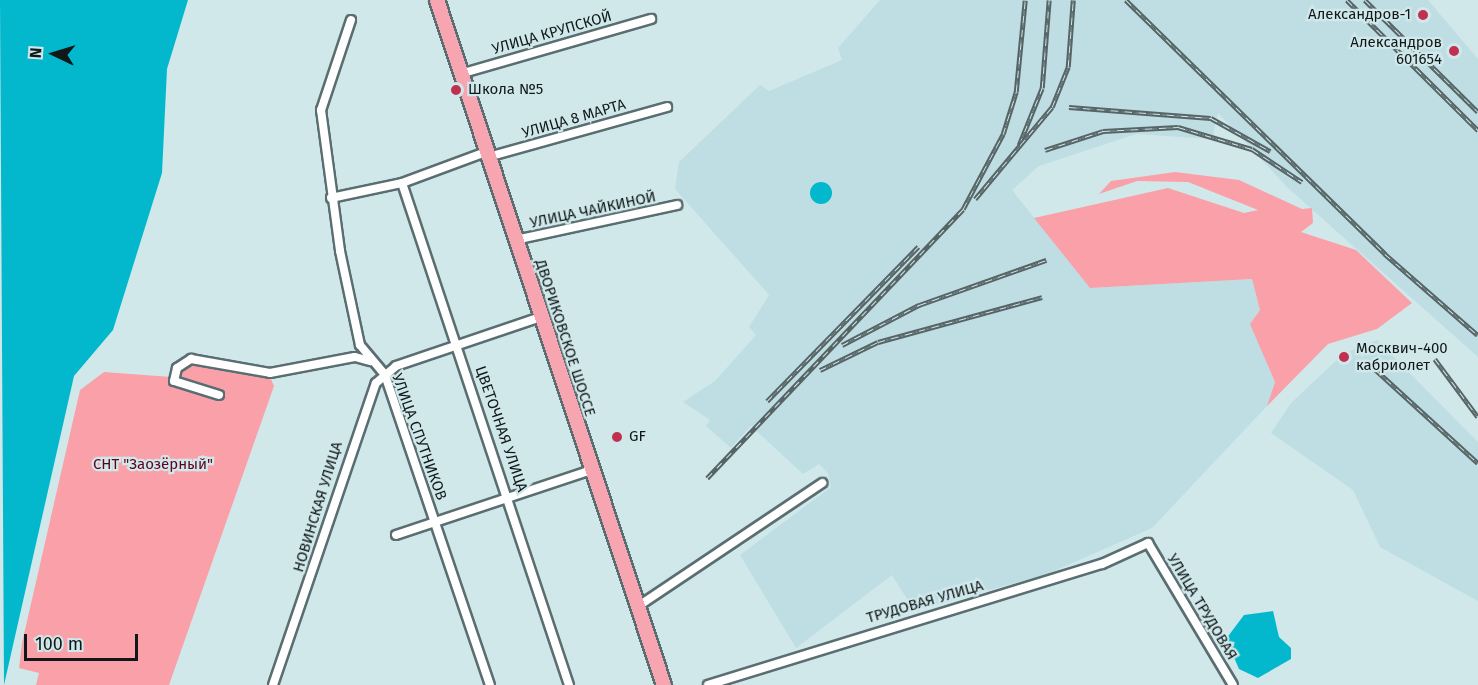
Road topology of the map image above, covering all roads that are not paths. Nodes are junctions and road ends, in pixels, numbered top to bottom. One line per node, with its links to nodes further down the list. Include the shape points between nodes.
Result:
1 (437, 0): 4 (main road, ДВОРИКОВСКОЕ ШОССЕ)
2 (651, 19): 4 (street, УЛИЦА КРУПСКОЙ)
3 (351, 20): 8 (street, УЛИЦА СПУТНИКОВ, via 321,110)
4 (460, 74): 6 (main road, ДВОРИКОВСКОЕ ШОССЕ)
5 (667, 107): 6 (street, УЛИЦА 8 МАРТА)
6 (487, 155): 7 (street, УЛИЦА 8 МАРТА); 10 (main road, ДВОРИКОВСКОЕ ШОССЕ)
7 (402, 183): 8 (street, УЛИЦА 8 МАРТА); 12 (street, ЦВЕТОЧНАЯ УЛИЦА)
8 (331, 198): 13 (street, УЛИЦА СПУТНИКОВ, via 360,345)
9 (677, 205): 10 (street, УЛИЦА ЧАЙКИНОЙ)
10 (515, 240): 11 (main road, ДВОРИКОВСКОЕ ШОССЕ)
11 (541, 316): 12 (street); 16 (main road, ДВОРИКОВСКОЕ ШОССЕ)
12 (458, 345): 14 (street, via 396,366); 18 (street, ЦВЕТОЧНАЯ УЛИЦА)
13 (370, 361): 14 (street, УЛИЦА СПУТНИКОВ); 15 (street, via 355,357 270,373 191,359 177,368 174,381)
14 (385, 375): 19 (street, УЛИЦА СПУТНИКОВ); 23 (street, НОВИНСКАЯ УЛИЦА, via 365,405 333,516)
15 (219, 395)
16 (591, 470): 18 (street); 22 (main road, ДВОРИКОВСКОЕ ШОССЕ)
17 (822, 483): 22 (street)
18 (510, 499): 19 (street); 25 (street, ЦВЕТОЧНАЯ УЛИЦА)
19 (436, 523): 20 (street); 24 (street, УЛИЦА СПУТНИКОВ)
20 (396, 535)
21 (1148, 543): 27 (street, ТРУДОВАЯ УЛИЦА, via 1123,558); 28 (street, УЛИЦА ТРУДОВАЯ)
22 (637, 607): 26 (main road, ДВОРИКОВСКОЕ ШОССЕ)
23 (273, 685)
24 (490, 685)
25 (569, 685)
26 (664, 685)
27 (708, 685)
28 (1233, 685)

